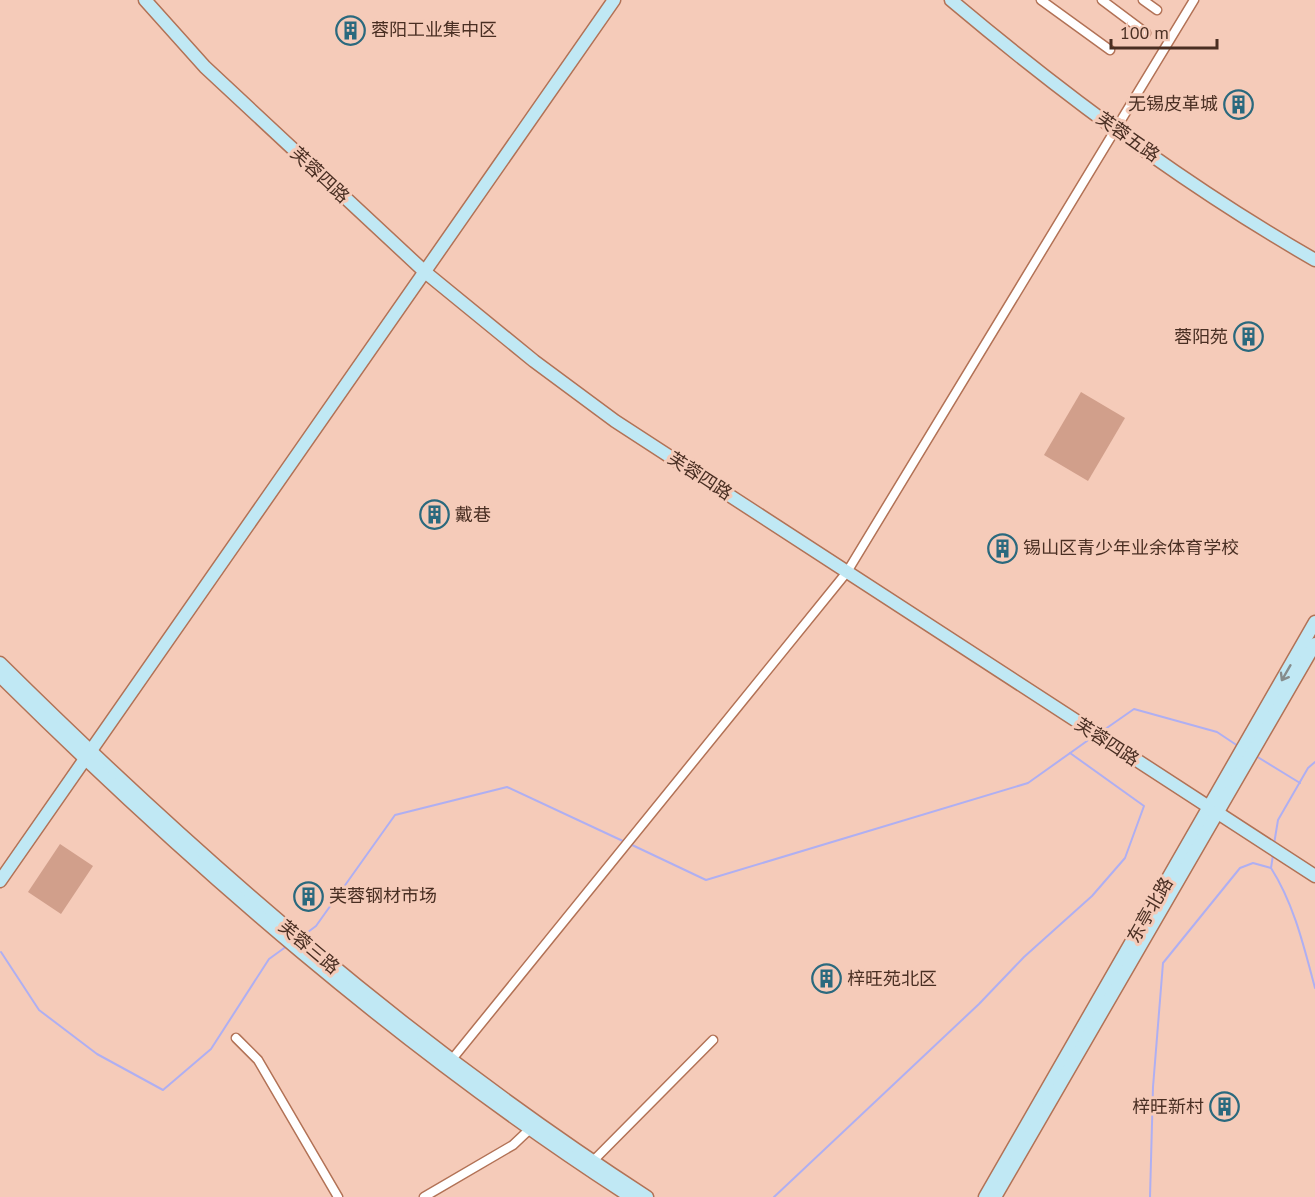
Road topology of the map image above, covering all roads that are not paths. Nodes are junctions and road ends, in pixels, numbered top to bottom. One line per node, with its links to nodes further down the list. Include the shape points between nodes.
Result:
1 (145, 0): 13 (main road, 芙蓉四路, via 205,68)
2 (614, 0): 13 (main road)
3 (951, 0): 11 (main road, 芙蓉五路, via 1028,65)
4 (1041, 0): 10 (street)
5 (1102, 0): 9 (street)
6 (1143, 0): 8 (street)
7 (1194, 0): 11 (street)
8 (1157, 10)
9 (1146, 33)
10 (1110, 50)
11 (1115, 129): 12 (main road, 芙蓉五路); 14 (street)
12 (1315, 260)
13 (425, 272): 14 (main road, 芙蓉四路, via 615,421); 20 (main road)
14 (847, 572): 21 (main road, 芙蓉四路); 26 (street)
15 (1315, 622): 19 (main road, 东亭北路, one-way to 19)
16 (1315, 644): 19 (main road, 东亭北路)
17 (0, 663): 20 (main road, 芙蓉三路)
18 (0, 676): 20 (main road, 芙蓉三路)
19 (1252, 743): 21 (main road, 东亭北路)
20 (86, 754): 23 (main road); 26 (main road, 芙蓉三路, via 280,929)
21 (1213, 809): 22 (main road, 芙蓉四路); 33 (main road, 东亭北路); 34 (main road, 东亭北路)
22 (1315, 876)
23 (0, 881)
24 (236, 1038): 29 (street, via 258,1060)
25 (712, 1040): 28 (street)
26 (449, 1062): 27 (main road, 芙蓉三路); 28 (main road, 芙蓉三路)
27 (531, 1128): 30 (street, via 513,1144); 31 (main road, 芙蓉三路)
28 (593, 1161): 32 (main road, 芙蓉三路)
29 (338, 1197)
30 (424, 1197)
31 (631, 1197)
32 (647, 1197)
33 (985, 1197)
34 (995, 1197)

